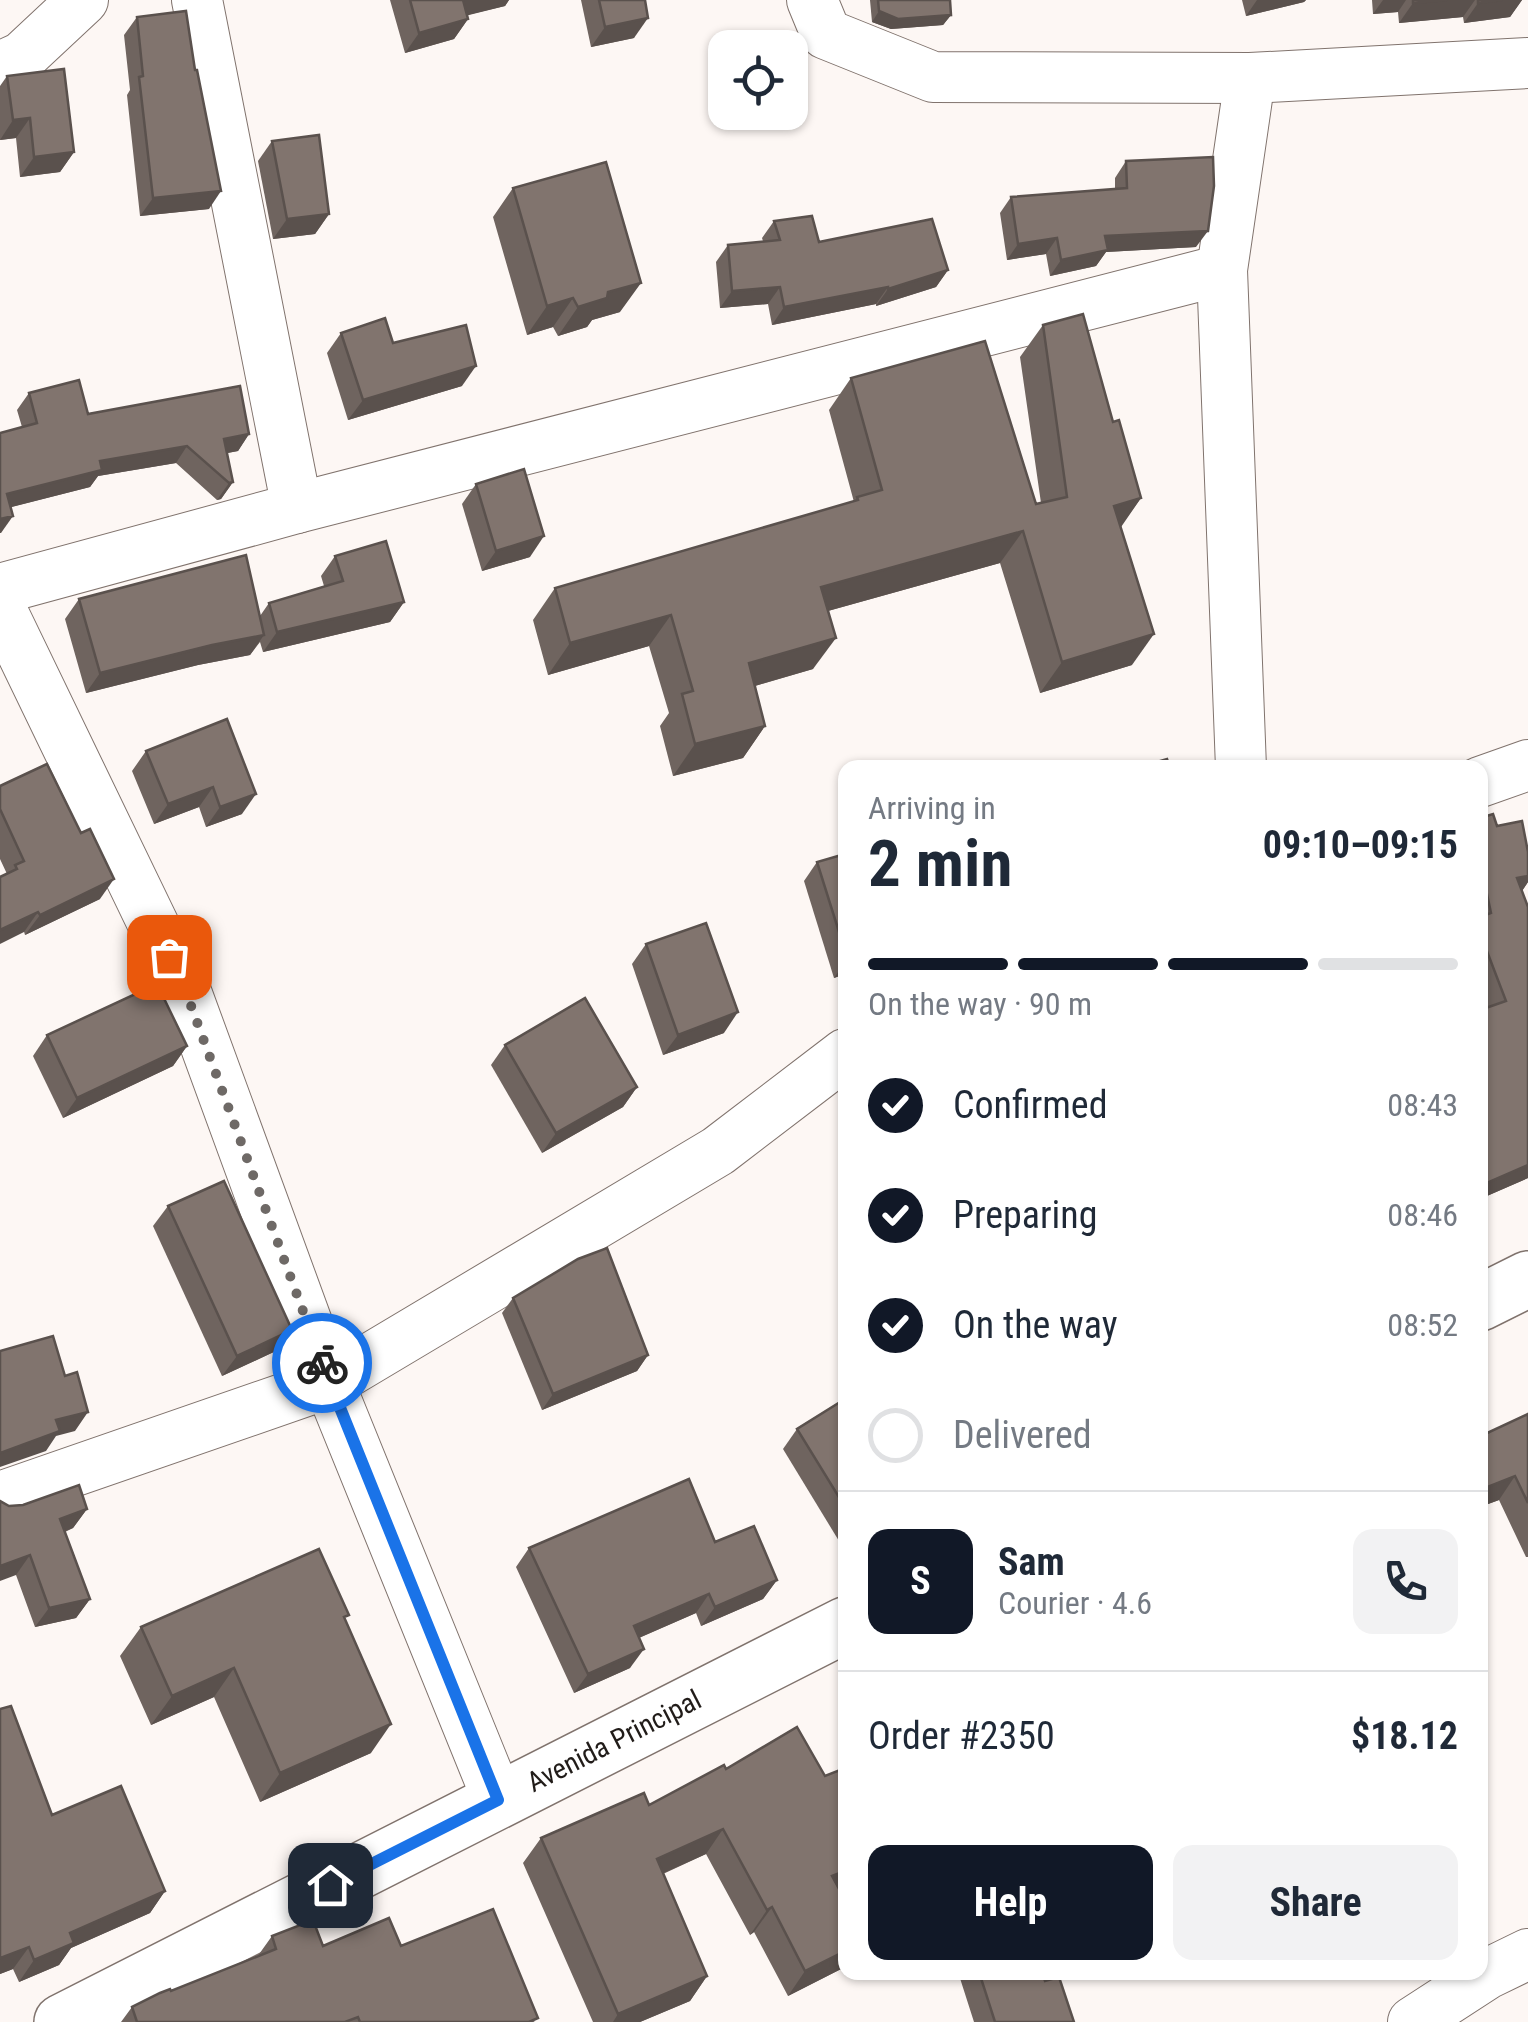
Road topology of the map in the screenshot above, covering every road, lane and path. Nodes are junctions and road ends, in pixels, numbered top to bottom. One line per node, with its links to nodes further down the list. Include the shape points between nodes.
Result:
1 (84, 0): 5 (street, via 22,57)
2 (197, 0): 8 (street)
3 (812, 0): 6 (street, via 826,34 932,77)
4 (1528, 63): 6 (street)
5 (0, 67)
6 (1250, 78): 7 (street)
7 (1222, 270): 8 (street); 11 (street)
8 (297, 508): 9 (street)
9 (0, 590)
10 (0, 607): 17 (street, via 186,992)
11 (1242, 760)
12 (1528, 765): 13 (street)
13 (1488, 779)
14 (838, 1059): 17 (street, via 718,1151)
15 (1528, 1278): 16 (main road)
16 (1488, 1299)
17 (329, 1382): 18 (street); 20 (street)
18 (0, 1497)
19 (838, 1628): 20 (main road, Avenida Principal)
20 (498, 1800): 24 (main road, Avenida Principal)
21 (1528, 1954): 22 (street)
22 (1488, 1974)
23 (1478, 1980): 25 (street)
24 (62, 2022)
25 (1414, 2022)

